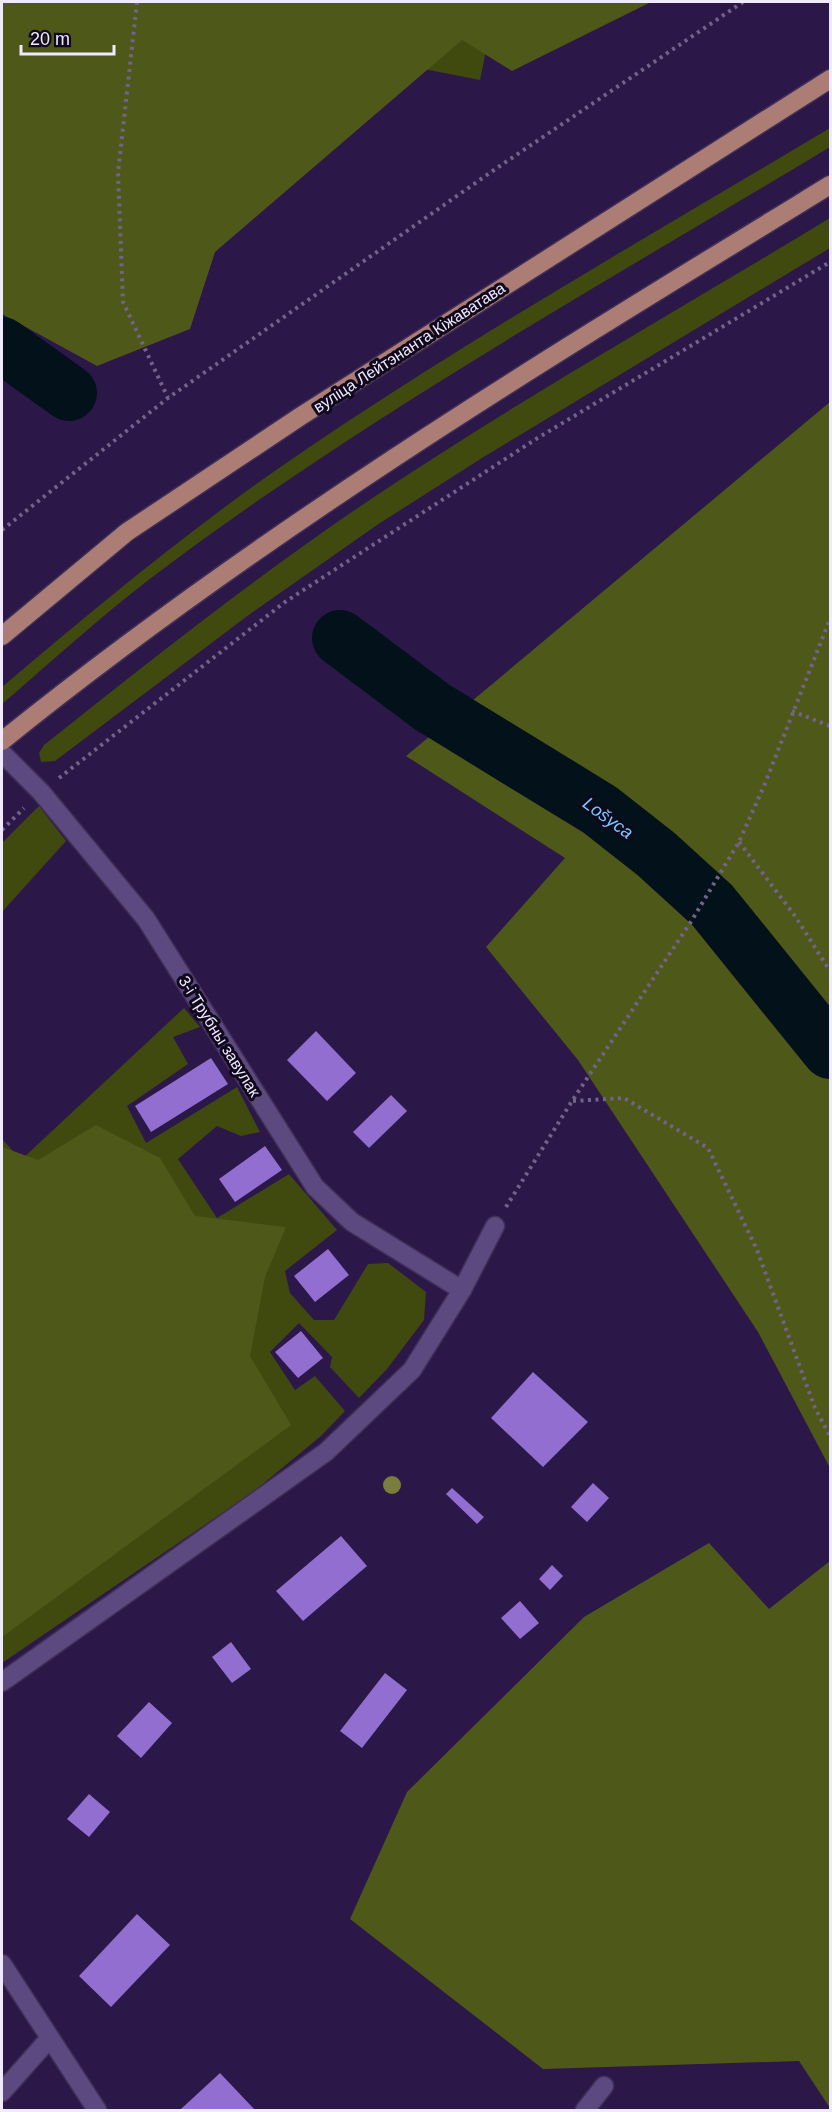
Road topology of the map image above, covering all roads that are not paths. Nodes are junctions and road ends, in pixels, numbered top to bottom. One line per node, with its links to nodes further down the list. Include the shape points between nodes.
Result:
1 (831, 78): 3 (main road, вуліца Лейтэнанта Кіжаватава, via 301,416 128,532)
2 (831, 184): 4 (main road, via 541,363 284,530 93,667)
3 (2, 636)
4 (2, 741)
5 (2, 753): 7 (street, 3-і Трубны завулак, via 41,792 146,919 315,1187 352,1222)
6 (495, 1226): 7 (street)
7 (462, 1290): 8 (street, via 412,1370 326,1452)
8 (2, 1682)
9 (2, 1964): 10 (street)
10 (49, 2039): 12 (street); 13 (street)
11 (604, 2086): 14 (street)
12 (2, 2091)
13 (97, 2110)
14 (585, 2110)

